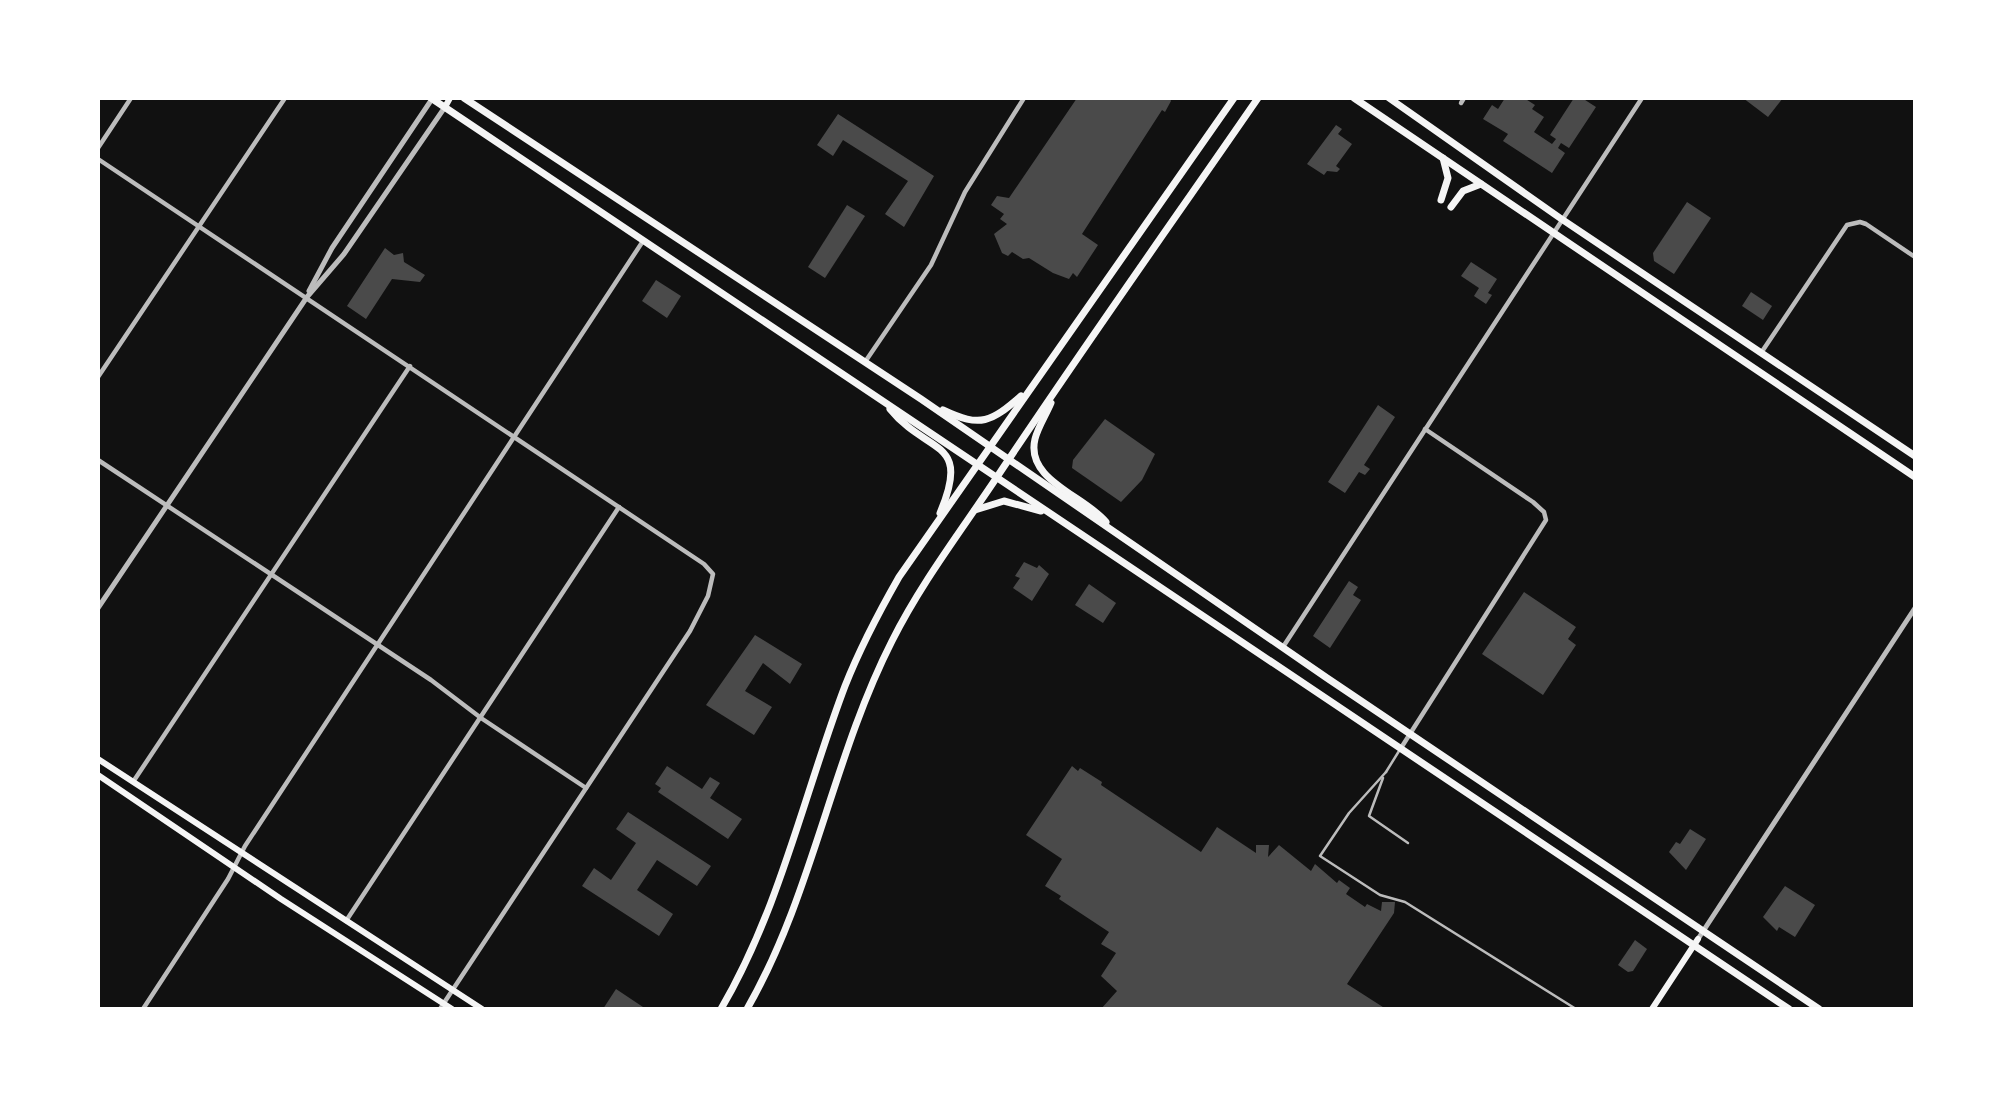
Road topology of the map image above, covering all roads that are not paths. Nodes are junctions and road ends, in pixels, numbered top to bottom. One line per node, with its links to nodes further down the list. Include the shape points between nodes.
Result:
1 (131, 98): 15 (street)
2 (285, 98): 22 (street)
3 (432, 98): 13 (highway); 26 (street, via 332,248)
4 (450, 98): 13 (main road)
5 (464, 98): 28 (highway)
6 (1024, 98): 28 (street, via 965,192 931,265)
7 (1234, 98): 32 (highway)
8 (1258, 98): 14 (highway)
9 (1267, 98): 14 (highway)
10 (1354, 98): 16 (highway)
11 (1389, 98): 21 (highway)
12 (1642, 98): 21 (street)
13 (444, 107): 24 (highway); 26 (street, via 344,254)
14 (1252, 107): 31 (highway)
15 (98, 148)
16 (1442, 158): 18 (highway); 19 (highway, via 1448,178)
17 (98, 159): 22 (street)
18 (1481, 184): 20 (highway, via 1463,191); 23 (highway)
19 (1441, 200)
20 (1451, 207)
21 (1560, 218): 23 (street); 27 (highway)
22 (199, 226): 26 (street); 30 (street)
23 (1552, 232): 35 (street); 42 (highway)
24 (644, 240): 34 (highway); 36 (street)
25 (1915, 257): 27 (street, via 1866,224 1847,225)
26 (307, 297): 29 (street); 44 (street)
27 (1761, 354): 38 (highway)
28 (865, 362): 33 (highway)
29 (410, 366): 36 (street); 50 (street)
30 (98, 377)
31 (1058, 386): 39 (highway); 49 (highway, via 1036,434 1036,462)
32 (1030, 388): 33 (highway, via 999,415 983,421 962,419); 37 (highway)
33 (921, 399): 37 (highway)
34 (885, 403): 41 (highway); 48 (highway, via 951,463 951,487)
35 (1424, 429): 54 (street); 56 (street, via 1546,515 1542,530)
36 (516, 438): 45 (street); 53 (street)
37 (990, 446): 39 (highway); 41 (highway)
38 (1915, 456)
39 (1009, 459): 43 (highway); 49 (highway)
40 (98, 460): 44 (street)
41 (978, 465): 43 (highway); 48 (highway)
42 (1915, 477)
43 (996, 478): 46 (highway); 47 (highway)
44 (166, 505): 50 (street); 51 (street)
45 (619, 507): 55 (street); 62 (street, via 713,573 695,623)
46 (975, 510): 47 (highway, via 1013,502); 74 (highway, via 921,590 878,669 794,908)
47 (1049, 513): 57 (highway)
48 (934, 527): 73 (highway, via 899,576 857,659 772,903)
49 (1114, 530): 54 (highway)
50 (271, 575): 53 (street); 61 (street)
51 (98, 608)
52 (1915, 608): 67 (street)
53 (377, 645): 55 (street); 64 (street)
54 (1282, 648): 56 (highway)
55 (481, 718): 62 (street); 66 (street)
56 (1410, 734): 57 (street); 67 (highway)
57 (1401, 748): 59 (lane); 67 (highway)
58 (98, 759): 61 (main road)
59 (1386, 772): 63 (lane, via 1369,816); 75 (lane, via 1349,813 1320,856 1380,895 1405,902)
60 (98, 775): 65 (main road)
61 (133, 782): 64 (main road)
62 (586, 788): 68 (street)
63 (1408, 843)
64 (241, 852): 65 (street); 66 (main road)
65 (234, 868): 69 (main road); 70 (street)
66 (345, 923): 68 (main road)
67 (1698, 939): 76 (main road); 77 (highway); 78 (highway)
68 (452, 990): 69 (street); 72 (main road)
69 (442, 1007): 71 (main road)
70 (143, 1009)
71 (452, 1009)
72 (482, 1009)
73 (722, 1009)
74 (747, 1009)
75 (1576, 1009)
76 (1652, 1009)
77 (1789, 1009)
78 (1819, 1009)

